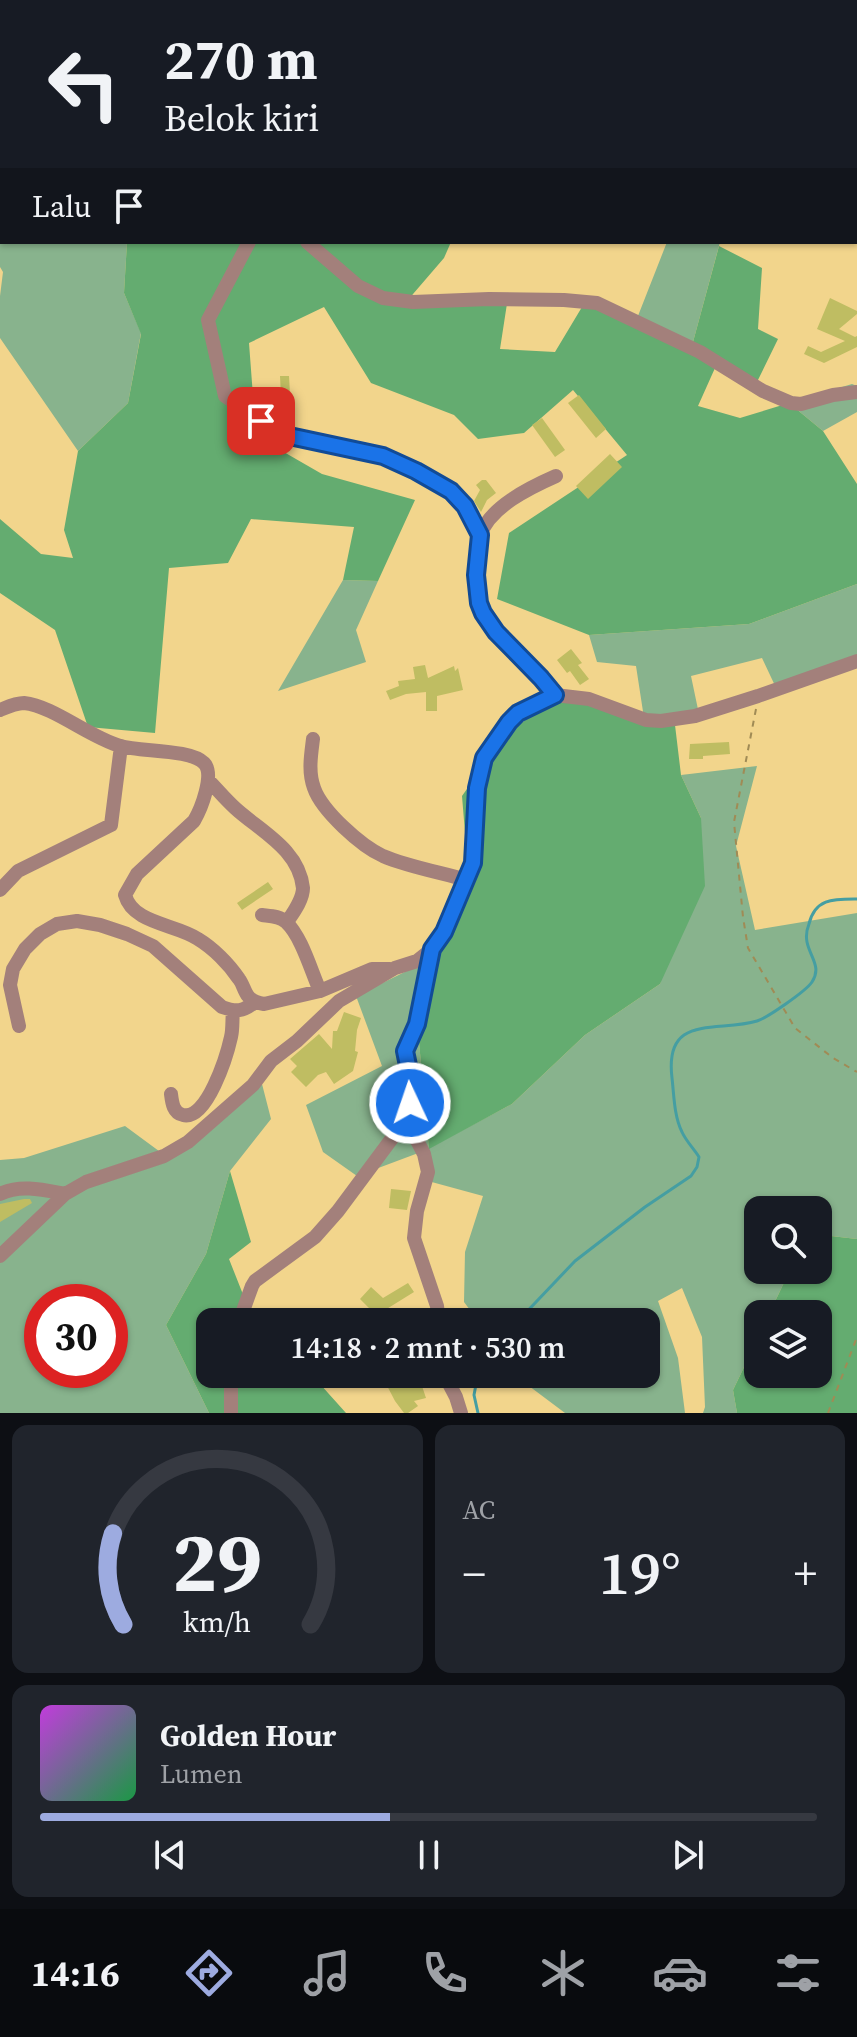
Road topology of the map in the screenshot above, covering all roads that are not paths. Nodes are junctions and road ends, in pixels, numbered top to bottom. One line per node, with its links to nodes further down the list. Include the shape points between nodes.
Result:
1 (248, 244): 5 (street, via 208,320 225,396 280,434 383,456 416,471 451,491)
2 (309, 244): 3 (street, via 358,286 383,298 597,303 791,403)
3 (857, 392)
4 (556, 476): 5 (street, via 521,492 492,516)
5 (480, 535): 7 (street, via 476,575 483,613)
6 (857, 661): 7 (street, via 695,716 661,721 589,699)
7 (555, 695): 12 (street, via 518,713 484,758)
8 (0, 710): 10 (street, via 21,703 43,709)
9 (313, 739): 12 (street, via 314,788 341,824 382,855)
10 (121, 746): 11 (street, via 194,756 206,764); 13 (street, via 111,825 18,871)
11 (208, 780): 15 (street, via 295,864 303,890); 19 (street, via 194,821 137,874 126,901 145,918 200,939 222,958)
12 (467, 880): 16 (street)
13 (0, 890)
14 (262, 915): 15 (street)
15 (287, 922): 18 (street)
16 (432, 949): 17 (street); 23 (street, via 417,1024 405,1051 412,1085)
17 (395, 968): 18 (street, via 372,969); 25 (street, via 339,1001 188,1142)
18 (320, 991): 19 (street)
19 (255, 1002): 20 (street)
20 (233, 1011): 21 (street, via 153,946 77,921 40,934 13,969 10,985); 22 (street, via 217,1082 199,1109 191,1115 176,1112)
21 (19, 1026)
22 (171, 1094)
23 (407, 1121): 27 (street, via 315,1237 255,1281); 28 (street, via 428,1172 414,1238)
24 (0, 1194): 25 (street, via 24,1188)
25 (65, 1194): 26 (street)
26 (0, 1256)
27 (244, 1308)
28 (437, 1308)
29 (231, 1388): 31 (street)
30 (451, 1388): 32 (street)
31 (231, 1413)
32 (461, 1413)

